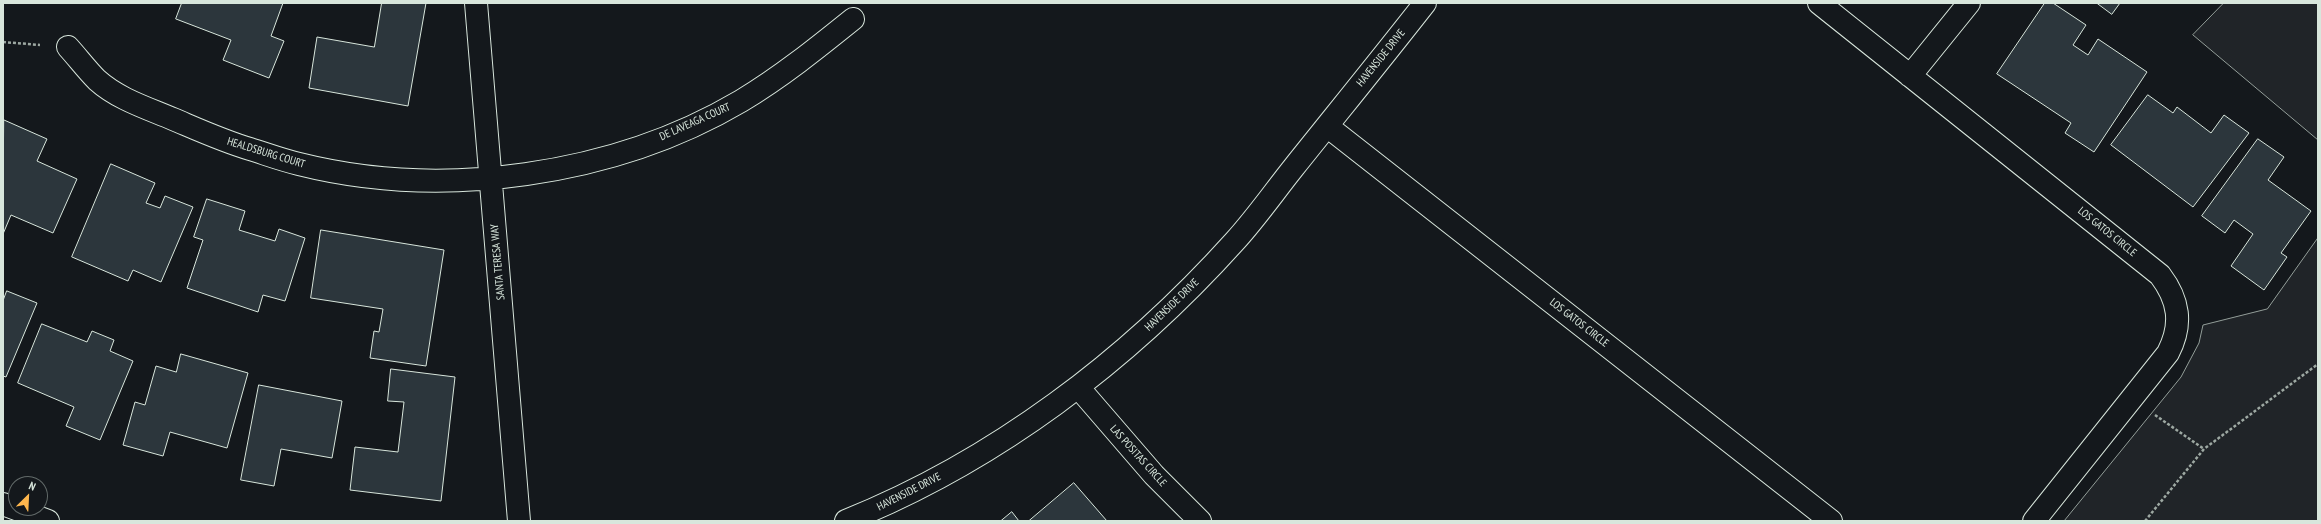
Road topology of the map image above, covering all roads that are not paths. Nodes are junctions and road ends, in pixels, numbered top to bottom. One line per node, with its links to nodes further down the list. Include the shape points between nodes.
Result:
1 (476, 3): 9 (street, SANTA TERESA WAY)
2 (1425, 3): 8 (street, HAVENSIDE DRIVE)
3 (1819, 3): 7 (street, LOS GATOS CIRCLE)
4 (1969, 3): 7 (street)
5 (853, 19): 9 (street, DE LAVEAGA COURT, via 785,73 740,102 683,130 614,155 552,170)
6 (68, 47): 9 (street, HEALDSBURG COURT, via 98,80 130,101 229,142 293,162 362,175 426,180)
7 (1910, 76): 17 (street, LOS GATOS CIRCLE, via 2160,275 2171,289 2178,316 2174,342 2168,353)
8 (1327, 126): 10 (street, HAVENSIDE DRIVE, via 1230,246 1173,306 1119,355); 16 (street, LOS GATOS CIRCLE)
9 (491, 178): 13 (street, SANTA TERESA WAY)
10 (1078, 387): 14 (street, HAVENSIDE DRIVE, via 1003,440 940,477); 15 (street, LAS POSITAS CIRCLE, via 1154,475)
11 (3, 504): 12 (street)
12 (48, 521)
13 (519, 521)
14 (846, 521)
15 (1200, 521)
16 (1831, 521)
17 (2034, 521)

